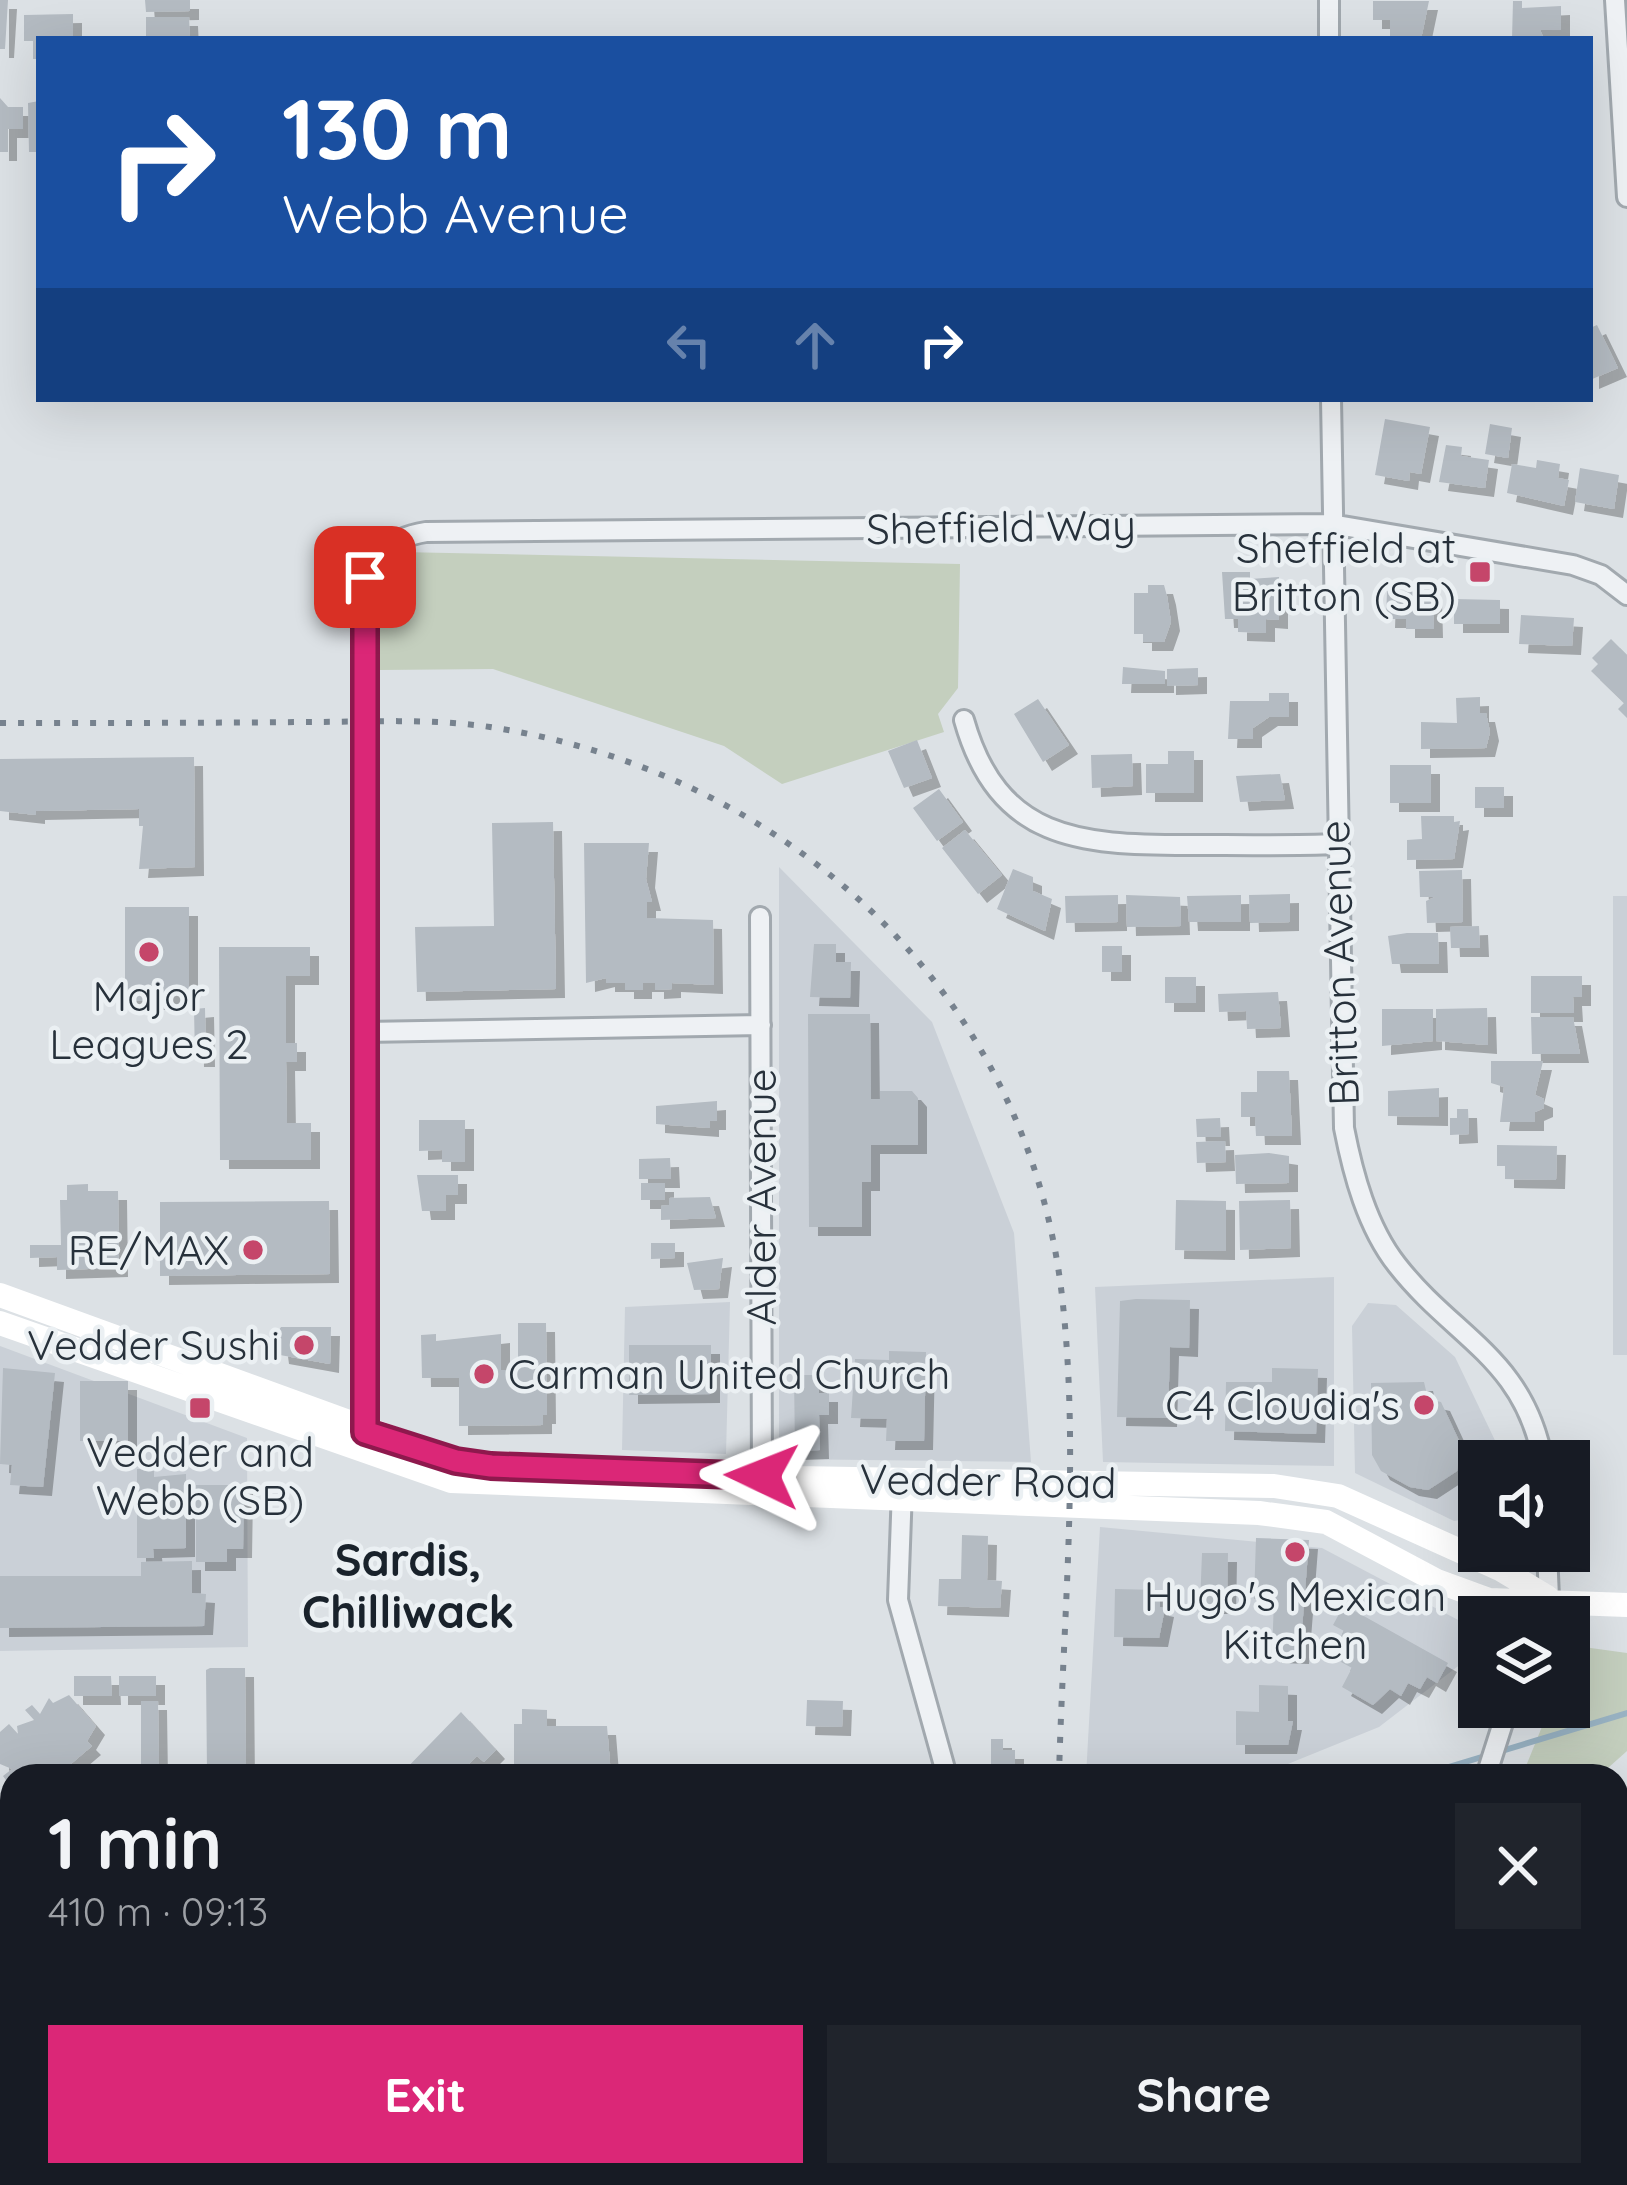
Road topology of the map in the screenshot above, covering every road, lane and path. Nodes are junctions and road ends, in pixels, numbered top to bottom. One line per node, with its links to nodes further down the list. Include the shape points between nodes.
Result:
1 (1329, 0): 3 (street)
2 (1615, 0): 4 (street)
3 (1329, 36)
4 (1623, 111): 5 (street)
5 (1627, 196)
6 (1331, 402): 7 (street, Britton Avenue)
7 (1331, 524): 8 (street, Sheffield Way, via 1573,565); 10 (street, Britton Avenue); 13 (street, Sheffield Way, via 426,532 394,541 372,560 363,597)
8 (1627, 595)
9 (964, 720): 10 (street, via 974,753 1010,806 1070,837 1115,845)
10 (1336, 844): 16 (street, Britton Avenue, via 1344,1128 1354,1180 1393,1259 1505,1370)
11 (760, 917): 12 (street, Alder Avenue)
12 (761, 1024): 13 (street); 18 (street, Alder Avenue)
13 (364, 1032): 17 (street)
14 (0, 1295): 17 (main road, Vedder Road, via 172,1354)
15 (0, 1323): 17 (main road, Vedder Road)
16 (1537, 1440)
17 (362, 1442): 18 (main road, Vedder Road, via 491,1466); 19 (main road, Vedder Road, via 451,1480 488,1485)
18 (762, 1476): 19 (main road, Vedder Road)
19 (902, 1488): 20 (main road, Vedder Road, via 1274,1486 1338,1496); 22 (main road, Vedder Road, via 1326,1522); 27 (street, via 898,1600)
20 (1458, 1547)
21 (1499, 1572): 23 (main road, Vedder Road)
22 (1478, 1596)
23 (1531, 1596)
24 (1627, 1605): 25 (main road, Vedder Road)
25 (1590, 1606)
26 (1501, 1728): 28 (street)
27 (944, 1764)
28 (1490, 1764)

